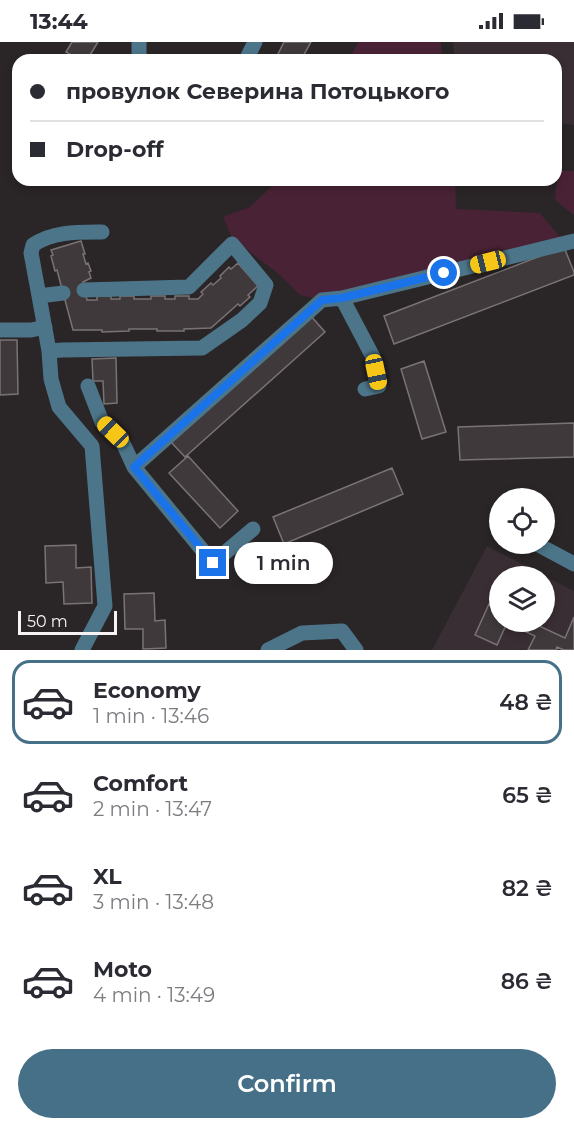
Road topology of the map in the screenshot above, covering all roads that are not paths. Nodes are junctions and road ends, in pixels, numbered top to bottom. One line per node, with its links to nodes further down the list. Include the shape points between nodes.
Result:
1 (102, 232): 5 (street, via 70,232 33,245)
2 (574, 241): 6 (street)
3 (84, 290): 9 (street, via 189,287 232,244 266,285 260,303 202,348)
4 (63, 293): 5 (street)
5 (39, 296): 7 (street)
6 (342, 298): 11 (street, via 373,357 379,386); 12 (street, via 322,300)
7 (45, 327): 8 (street); 9 (street)
8 (0, 330)
9 (49, 351): 16 (street, via 59,407 92,446 105,606)
10 (88, 386): 12 (street, via 102,422 123,443)
11 (365, 389)
12 (134, 467): 13 (street, via 213,563)
13 (253, 529)
14 (555, 554): 15 (street)
15 (574, 564)
16 (82, 650)
17 (268, 650): 18 (street, via 302,633 342,631)
18 (356, 650)

